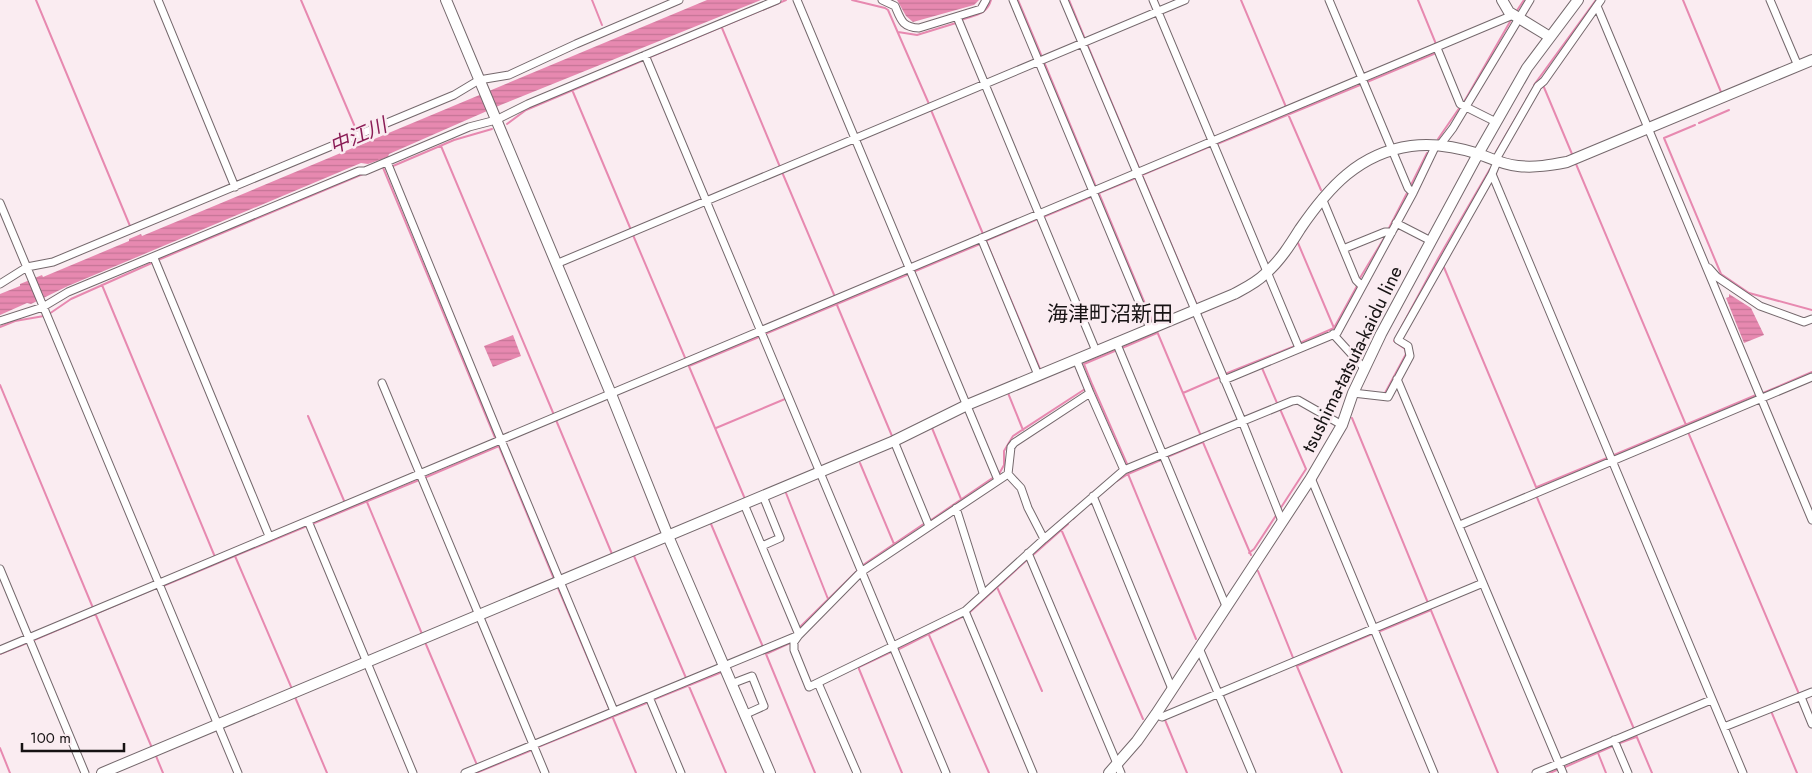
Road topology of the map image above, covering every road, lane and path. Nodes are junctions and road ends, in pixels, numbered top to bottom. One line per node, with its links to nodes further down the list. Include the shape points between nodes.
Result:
1 (158, 0): 44 (street)
2 (446, 0): 29 (street)
3 (679, 0): 29 (street, via 509,75)
4 (777, 0): 24 (street)
5 (797, 0): 35 (street)
6 (882, 0): 19 (street, via 895,6 902,21 910,27 919,28)
7 (986, 0): 19 (street, via 981,9)
8 (1013, 0): 25 (street)
9 (1064, 0): 22 (street)
10 (1152, 0): 18 (street)
11 (1185, 0): 18 (street)
12 (1329, 0): 28 (street)
13 (1502, 0): 20 (street)
14 (1530, 0): 20 (street)
15 (1578, 0): 21 (street, tsushima-tatsuta-kaidu line)
16 (1770, 0): 27 (street)
17 (1599, 3): 34 (street); 40 (street, via 1538,86)
18 (1157, 12): 22 (street); 36 (street)
19 (957, 16): 30 (street)
20 (1515, 16): 21 (street); 23 (street); 31 (street)
21 (1550, 37): 33 (street, tsushima-tatsuta-kaidu line, via 1527,68)
22 (1083, 43): 25 (street); 42 (street)
23 (1436, 48): 28 (street); 31 (street, via 1460,104)
24 (645, 55): 32 (street); 48 (street)
25 (1041, 60): 30 (street); 45 (street)
26 (1812, 60): 27 (street)
27 (1798, 66): 34 (street)
28 (1362, 79): 36 (street); 38 (street)
29 (481, 83): 32 (street); 44 (street)
30 (984, 84): 35 (street); 50 (street)
31 (1466, 107): 33 (street); 37 (street)
32 (495, 118): 41 (street); 57 (street)
33 (1496, 122): 39 (street, tsushima-tatsuta-kaidu line)
34 (1649, 129): 40 (street, via 1567,162 1518,166); 58 (street)
35 (855, 139): 48 (street); 60 (street)
36 (1212, 142): 42 (street); 61 (street)
37 (1438, 145): 38 (street); 39 (street); 46 (street)
38 (1392, 150): 46 (street, via 1408,188); 47 (street, via 1371,157 1350,171)
39 (1478, 154): 40 (street); 54 (street, tsushima-tatsuta-kaidu line)
40 (1496, 161): 43 (street)
41 (386, 162): 56 (street); 88 (street)
42 (1137, 173): 45 (street); 65 (street)
43 (1492, 174): 78 (street, via 1398,340 1408,346 1410,356); 91 (street)
44 (235, 187): 59 (street, via 53,262)
45 (1096, 190): 50 (street); 68 (street)
46 (1413, 192): 51 (street)
47 (1322, 198): 55 (street); 61 (street)
48 (706, 201): 57 (street); 69 (street)
49 (0, 203): 59 (street)
50 (1038, 214): 53 (street); 73 (street)
51 (1396, 223): 52 (street); 54 (street)
52 (1392, 232): 55 (street); 63 (street)
53 (982, 238): 60 (street); 76 (street)
54 (1431, 241): 75 (street, tsushima-tatsuta-kaidu line)
55 (1343, 249): 63 (street, via 1356,280)
56 (154, 258): 64 (street); 107 (street)
57 (556, 264): 83 (street)
58 (1705, 264): 66 (street, via 1717,277 1760,306 1804,322); 84 (street)
59 (27, 267): 62 (street); 64 (street)
60 (909, 269): 69 (street); 85 (street)
61 (1267, 273): 65 (street, via 1234,294); 72 (street)
62 (0, 284)
63 (1362, 286): 70 (street, via 1337,333)
64 (42, 304): 67 (street); 116 (street)
65 (1195, 310): 68 (street); 79 (street)
66 (1812, 319)
67 (0, 321)
68 (1153, 327): 71 (street)
69 (760, 332): 83 (street); 93 (street)
70 (1333, 334): 72 (street); 75 (street)
71 (1116, 342): 73 (street); 90 (street)
72 (1299, 348): 79 (street)
73 (1096, 351): 74 (street)
74 (1076, 359): 76 (street); 81 (street)
75 (1364, 368): 82 (street, tsushima-tatsuta-kaidu line)
76 (1038, 375): 85 (street)
77 (1812, 378): 84 (street)
78 (1397, 379): 82 (street, via 1388,396); 105 (street)
79 (1224, 380): 86 (street)
80 (382, 383): 94 (street)
81 (1090, 393): 92 (street); 95 (street, via 1014,443)
82 (1353, 393): 87 (street, tsushima-tatsuta-kaidu line)
83 (611, 394): 88 (street); 108 (street)
84 (1761, 398): 91 (street); 102 (street)
85 (966, 405): 89 (street); 97 (street)
86 (1242, 421): 87 (street, via 1298,400); 90 (street); 103 (street)
87 (1342, 425): 96 (street, tsushima-tatsuta-kaidu line)
88 (501, 440): 94 (street); 114 (street)
89 (894, 441): 93 (street); 106 (street)
90 (1163, 454): 92 (street); 118 (street)
91 (1612, 461): 105 (street); 136 (street)
92 (1124, 470): 99 (street)
93 (819, 473): 98 (street); 113 (street)
94 (420, 474): 104 (street); 120 (street)
95 (1008, 474): 97 (street); 109 (street, via 1021,488)
96 (1311, 478): 103 (street, tsushima-tatsuta-kaidu line); 121 (street)
97 (998, 480): 101 (street)
98 (763, 496): 100 (street); 110 (street, via 780,538)
99 (1093, 496): 109 (street); 131 (street)
100 (744, 504): 108 (street); 110 (street)
101 (956, 508): 106 (street); 117 (street)
102 (1812, 520)
103 (1282, 521): 118 (street, tsushima-tatsuta-kaidu line)
104 (308, 522): 107 (street); 127 (street)
105 (1460, 525): 115 (street)
106 (929, 526): 113 (street)
107 (270, 536): 116 (street)
108 (668, 536): 114 (street); 128 (street)
109 (1044, 539): 111 (street)
110 (762, 546): 122 (street)
111 (1028, 553): 117 (street); 146 (street)
112 (0, 569): 123 (street)
113 (861, 572): 122 (street); 124 (street)
114 (560, 581): 120 (street); 137 (street)
115 (1483, 583): 121 (street); 145 (street)
116 (158, 584): 123 (street); 141 (street)
117 (983, 593): 119 (street)
118 (1226, 606): 125 (street, tsushima-tatsuta-kaidu line)
119 (965, 610): 124 (street); 157 (street)
120 (480, 616): 127 (street); 144 (street)
121 (1373, 629): 133 (street); 160 (street)
122 (799, 635): 128 (street); 129 (street, via 794,642 794,650 809,687)
123 (29, 638): 126 (street); 147 (street)
124 (893, 647): 129 (street); 156 (street)
125 (1199, 648): 131 (street, tsushima-tatsuta-kaidu line); 133 (street)
126 (0, 650)
127 (367, 663): 141 (street); 150 (street)
128 (724, 667): 130 (street); 134 (street)
129 (818, 682): 155 (street)
130 (731, 684): 139 (street); 139 (street, via 752,676 764,706)
131 (1172, 689): 138 (street, tsushima-tatsuta-kaidu line)
132 (1812, 692): 135 (street)
133 (1219, 694): 138 (street, via 1162,717); 159 (street)
134 (649, 697): 137 (street); 153 (street)
135 (1801, 697): 140 (street); 142 (street)
136 (1711, 700): 142 (street); 143 (street)
137 (614, 711): 144 (street)
138 (1156, 714): 146 (street, tsushima-tatsuta-kaidu line)
139 (744, 715): 154 (street)
140 (1812, 724)
141 (218, 725): 148 (street); 149 (street)
142 (1724, 727): 164 (street)
143 (1614, 740): 145 (street); 163 (street)
144 (533, 744): 151 (street); 152 (street)
145 (1559, 763): 161 (street); 162 (street)
146 (1119, 768): 158 (street, tsushima-tatsuta-kaidu line)
147 (85, 773)
148 (102, 773)
149 (238, 773)
150 (413, 773)
151 (465, 773)
152 (545, 773)
153 (681, 773)
154 (770, 773)
155 (857, 773)
156 (946, 773)
157 (1033, 773)
158 (1109, 773)
159 (1252, 773)
160 (1434, 773)
161 (1536, 773)
162 (1564, 773)
163 (1628, 773)
164 (1743, 773)

